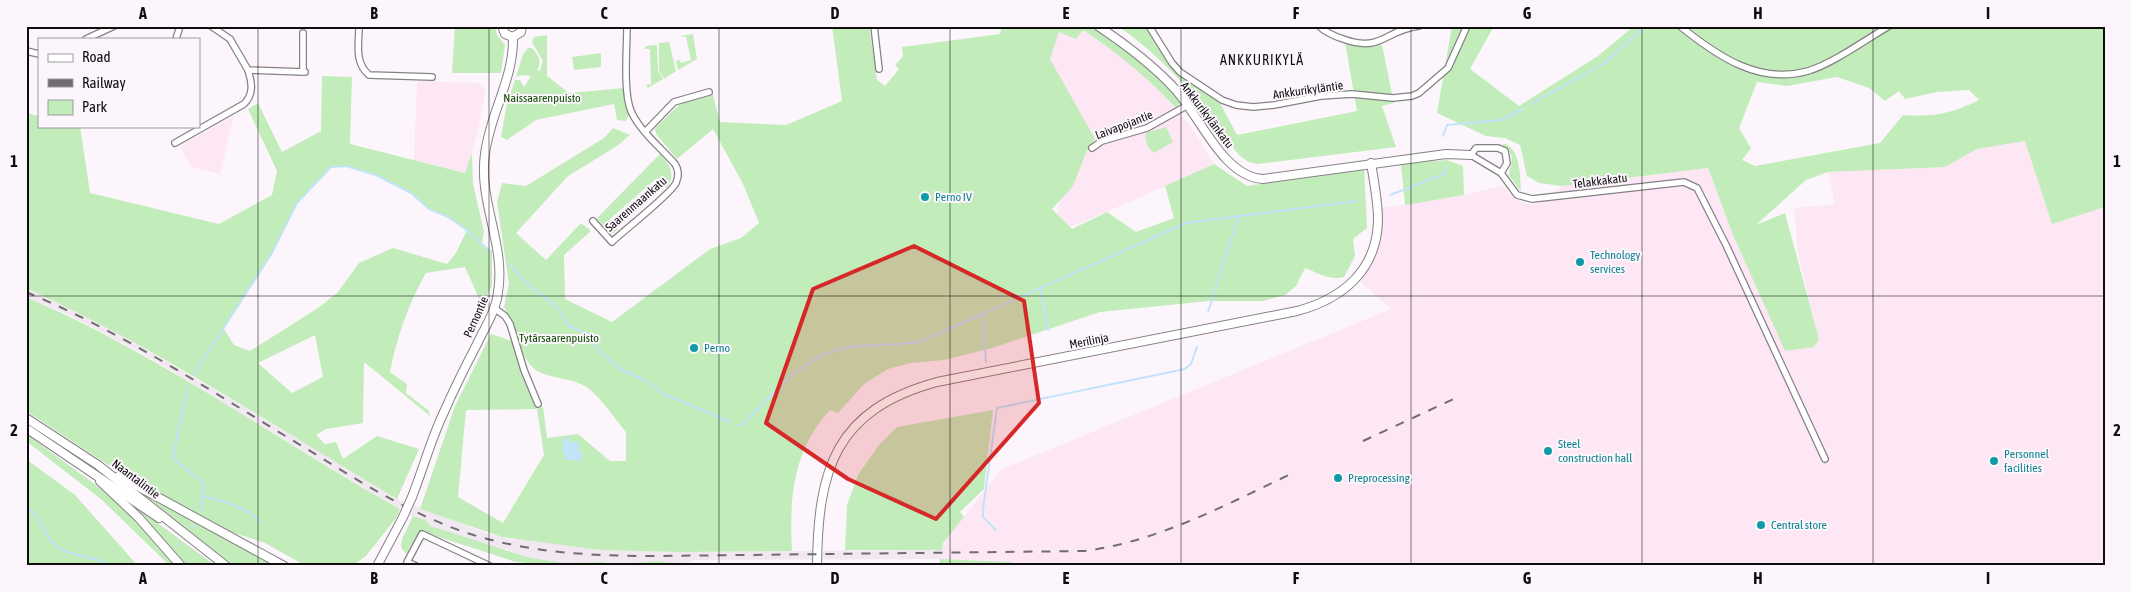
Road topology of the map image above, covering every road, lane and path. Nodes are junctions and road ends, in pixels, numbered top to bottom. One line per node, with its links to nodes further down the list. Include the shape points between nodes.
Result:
1 (114, 26): 18 (street)
2 (180, 26): 19 (street)
3 (211, 26): 21 (street, via 230,39)
4 (359, 26): 22 (street, via 358,60 369,75)
5 (502, 26): 17 (street, via 505,34)
6 (522, 26): 17 (street, via 521,32)
7 (627, 26): 25 (street, Saarenmaankatu, via 628,102 637,122)
8 (874, 26): 20 (street)
9 (1098, 26): 24 (street, Ankkurikylänkatu, via 1163,77)
10 (1149, 26): 13 (street, Ankkurikyläntie, via 1180,72 1222,100 1253,107 1329,95 1412,96 1448,68)
11 (1319, 26): 12 (street, via 1329,34 1367,45 1406,28)
12 (1419, 26)
13 (1467, 26)
14 (1680, 26): 15 (street, via 1709,50 1747,70 1767,75 1810,71)
15 (1889, 26)
16 (303, 32): 21 (street, via 304,72)
17 (513, 37): 33 (street, Pernontie, via 511,69 485,152 483,172 486,205 498,259 499,287)
18 (88, 38)
19 (176, 38)
20 (879, 69)
21 (248, 70): 26 (street, via 252,90 250,98)
22 (432, 77)
23 (709, 92): 25 (street, via 674,102)
24 (1188, 105): 27 (street, Laivapojantie, via 1147,128 1102,141); 29 (street, Ankkurikylänkatu)
25 (646, 131): 32 (street, Saarenmaankatu, via 678,168 675,185 612,242)
26 (175, 144)
27 (1092, 148)
28 (1471, 155): 30 (street, Telakkakatu, via 1446,154); 31 (street, Telakkakatu); 31 (street, via 1480,146 1503,149 1507,163)
29 (1228, 162): 30 (street, Telakkakatu, via 1243,174 1262,179)
30 (1371, 163): 47 (street, Merilinja, via 1378,211 1376,240 1361,272 1330,300 1297,311 937,382 885,402 848,435 830,467 821,499)
31 (1500, 172): 37 (street, Telakkakatu, via 1517,195 1532,199 1684,182 1697,188)
32 (594, 221)
33 (494, 308): 34 (street, via 510,324); 40 (street, Pernontie, bridge, via 442,415 403,517)
34 (538, 404)
35 (26, 418): 39 (street, Naantalintie)
36 (26, 428): 38 (street, Naantalintie)
37 (1825, 458)
38 (76, 460): 41 (street, via 139,518); 42 (street, Naantalintie)
39 (98, 465): 42 (street, Naantalintie); 43 (street)
40 (376, 564): 44 (street)
41 (181, 566)
42 (226, 566)
43 (284, 566)
44 (387, 566)
45 (416, 566): 46 (street, via 407,562 422,534)
46 (490, 566)
47 (817, 566)

